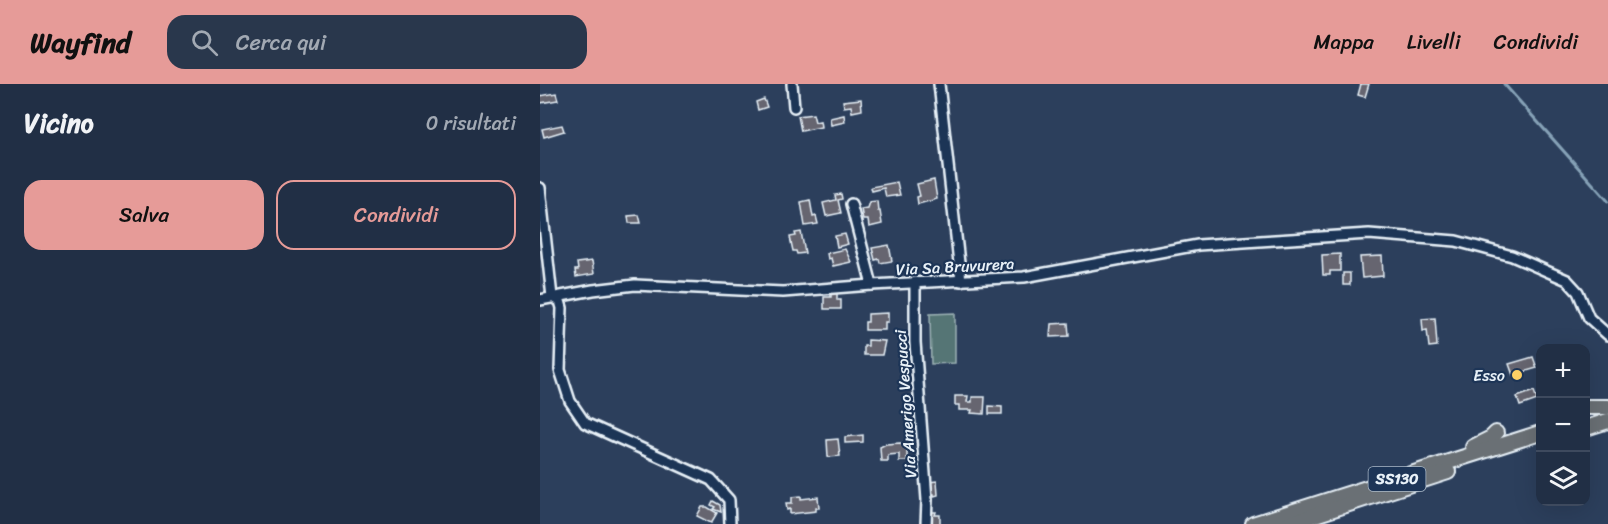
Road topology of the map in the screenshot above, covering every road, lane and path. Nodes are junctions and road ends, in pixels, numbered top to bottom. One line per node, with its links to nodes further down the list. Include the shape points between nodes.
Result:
1 (792, 84): 3 (street)
2 (939, 84): 6 (street)
3 (794, 107)
4 (540, 188): 9 (street)
5 (851, 204): 8 (street)
6 (961, 281): 7 (street, Via Sa Bruvurera); 11 (street, Via Sa Bruvurera, via 1024,277 1198,245 1369,234 1456,241 1512,256 1567,280 1578,292 1589,318)
7 (915, 282): 8 (street, Via Sa Bruvurera); 23 (street, Via Amerigo Vespucci)
8 (872, 285): 9 (street, Via Sa Bruvurera, via 783,292 635,285)
9 (552, 297): 10 (street, Via Sa Bruvurera); 22 (street, via 560,301 562,308 560,370 570,401 585,423 711,480 729,500)
10 (540, 300)
11 (1608, 335)
12 (1590, 407): 13 (main road)
13 (1608, 407)
14 (1608, 412): 15 (main road)
15 (1590, 418)
16 (1608, 421): 17 (main road)
17 (1590, 427)
18 (1497, 434): 21 (main road)
19 (1536, 434): 21 (main road, SS130)
20 (1536, 444): 25 (main road, SS130)
21 (1416, 472): 24 (main road, SS130)
22 (730, 524)
23 (926, 524)
24 (1253, 524)
25 (1287, 524)

